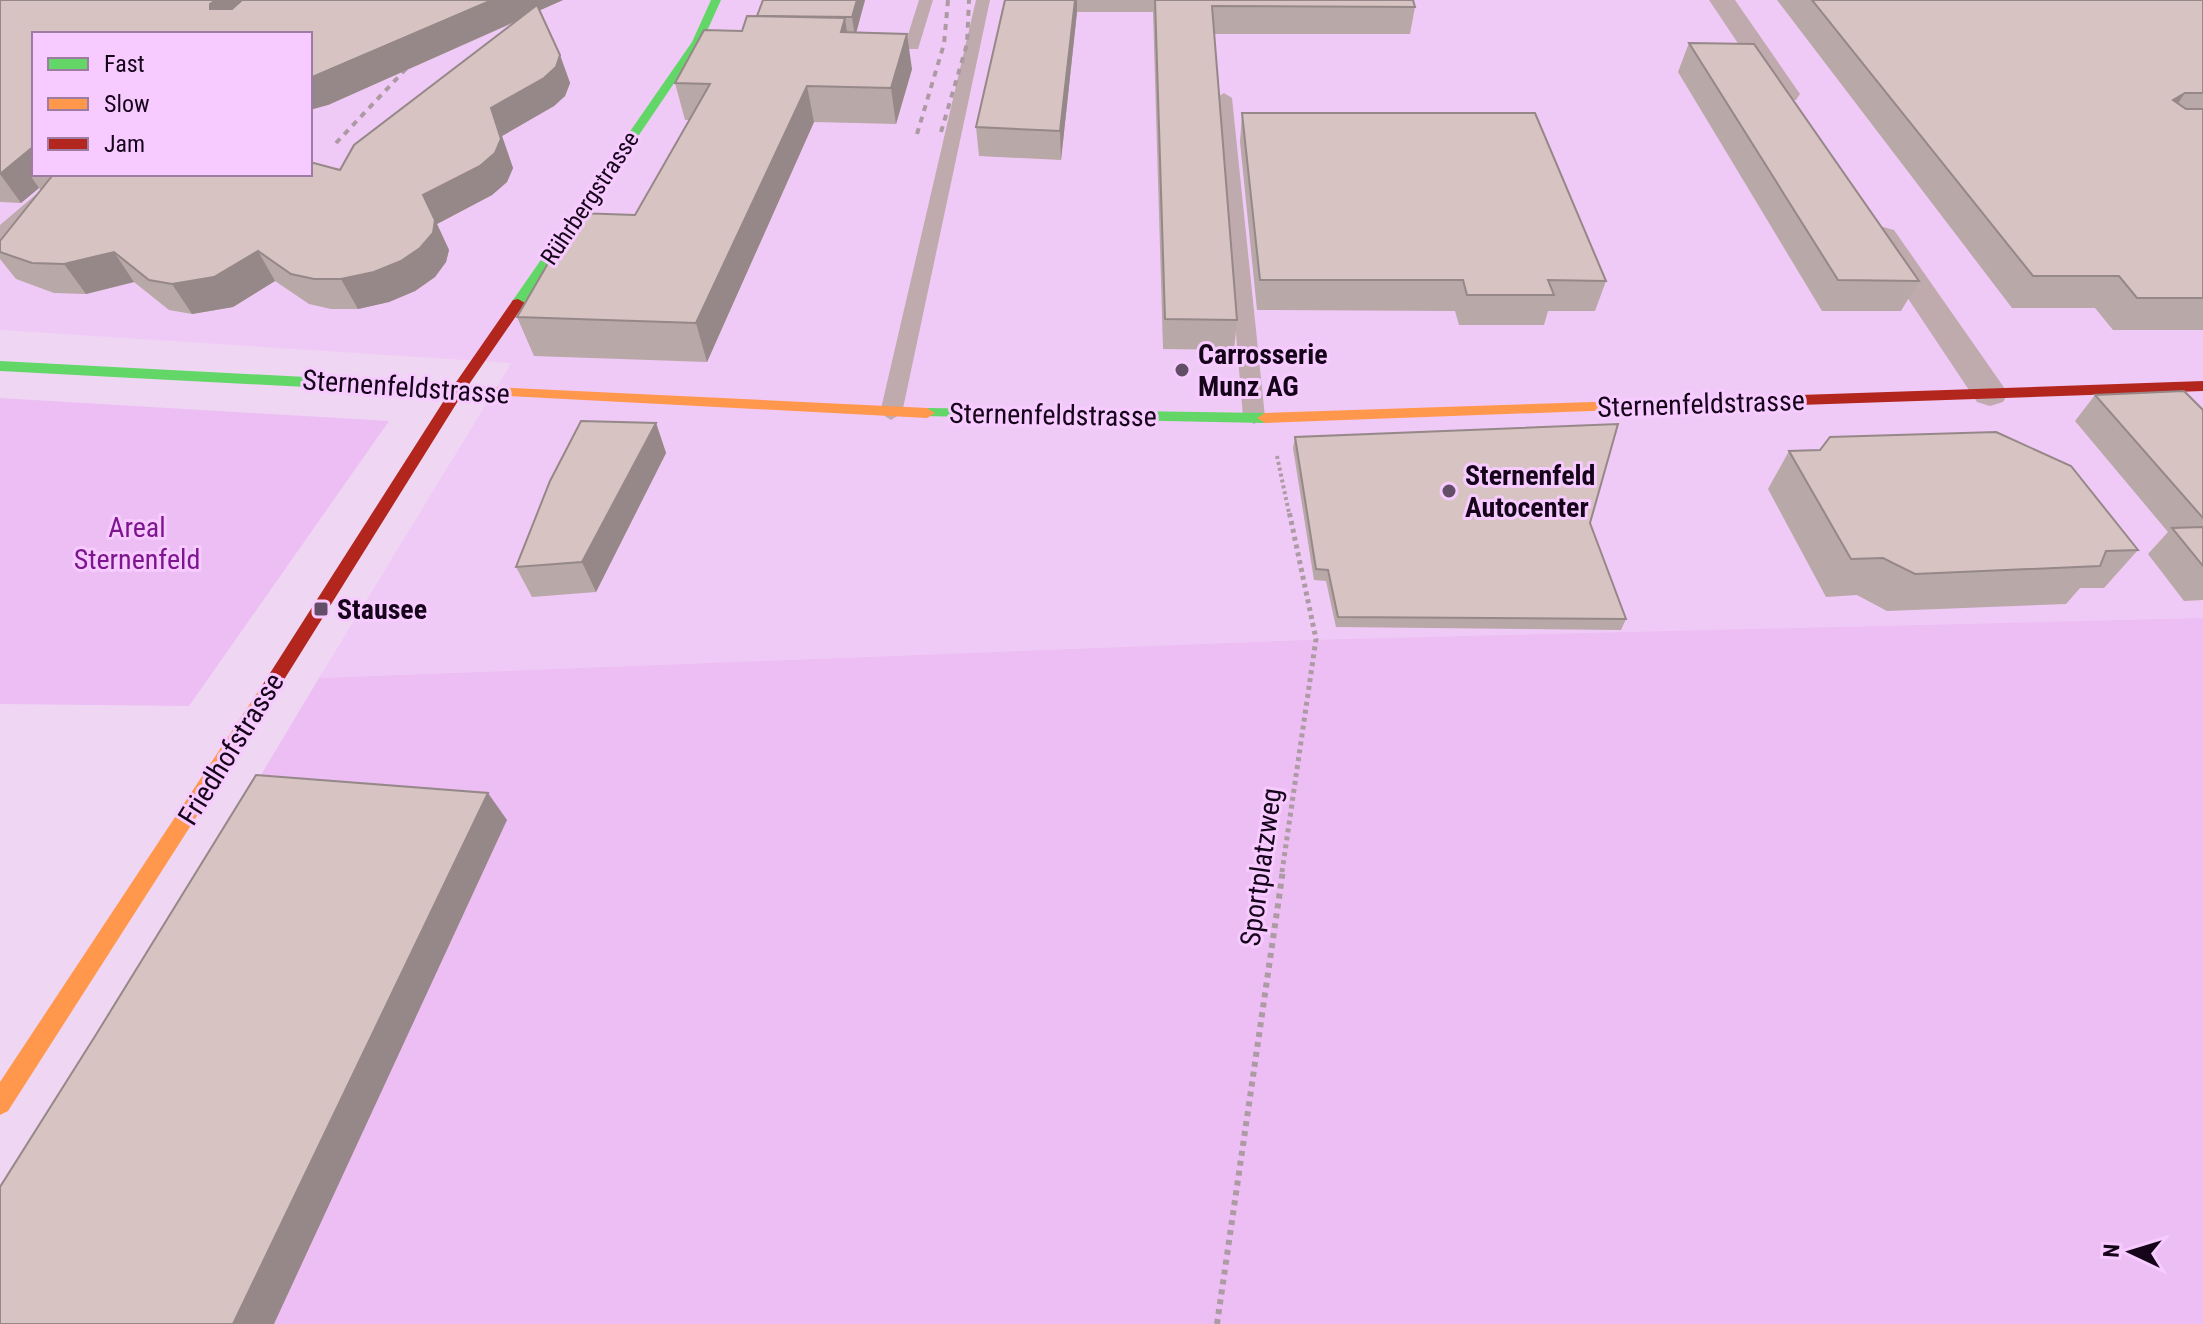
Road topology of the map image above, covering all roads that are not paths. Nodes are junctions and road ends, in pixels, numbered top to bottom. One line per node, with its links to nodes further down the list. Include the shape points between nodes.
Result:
1 (716, 0): 13 (street, Rührbergstrasse, via 704,42)
2 (926, 0): 5 (lane, via 912,46)
3 (983, 0): 15 (lane)
4 (1722, 0): 7 (street)
5 (866, 45)
6 (1224, 98): 16 (lane)
7 (1803, 118)
8 (69, 176): 10 (lane)
9 (1865, 210): 14 (street)
10 (0, 235)
11 (0, 366): 13 (street, Sternenfeldstrasse)
12 (2203, 386): 14 (street, Sternenfeldstrasse)
13 (457, 391): 15 (street, Sternenfeldstrasse); 17 (street, Friedhofstrasse, via 148,880)
14 (1990, 394): 16 (street, Sternenfeldstrasse)
15 (891, 413): 16 (street, Sternenfeldstrasse)
16 (1264, 417)
17 (0, 1103)

